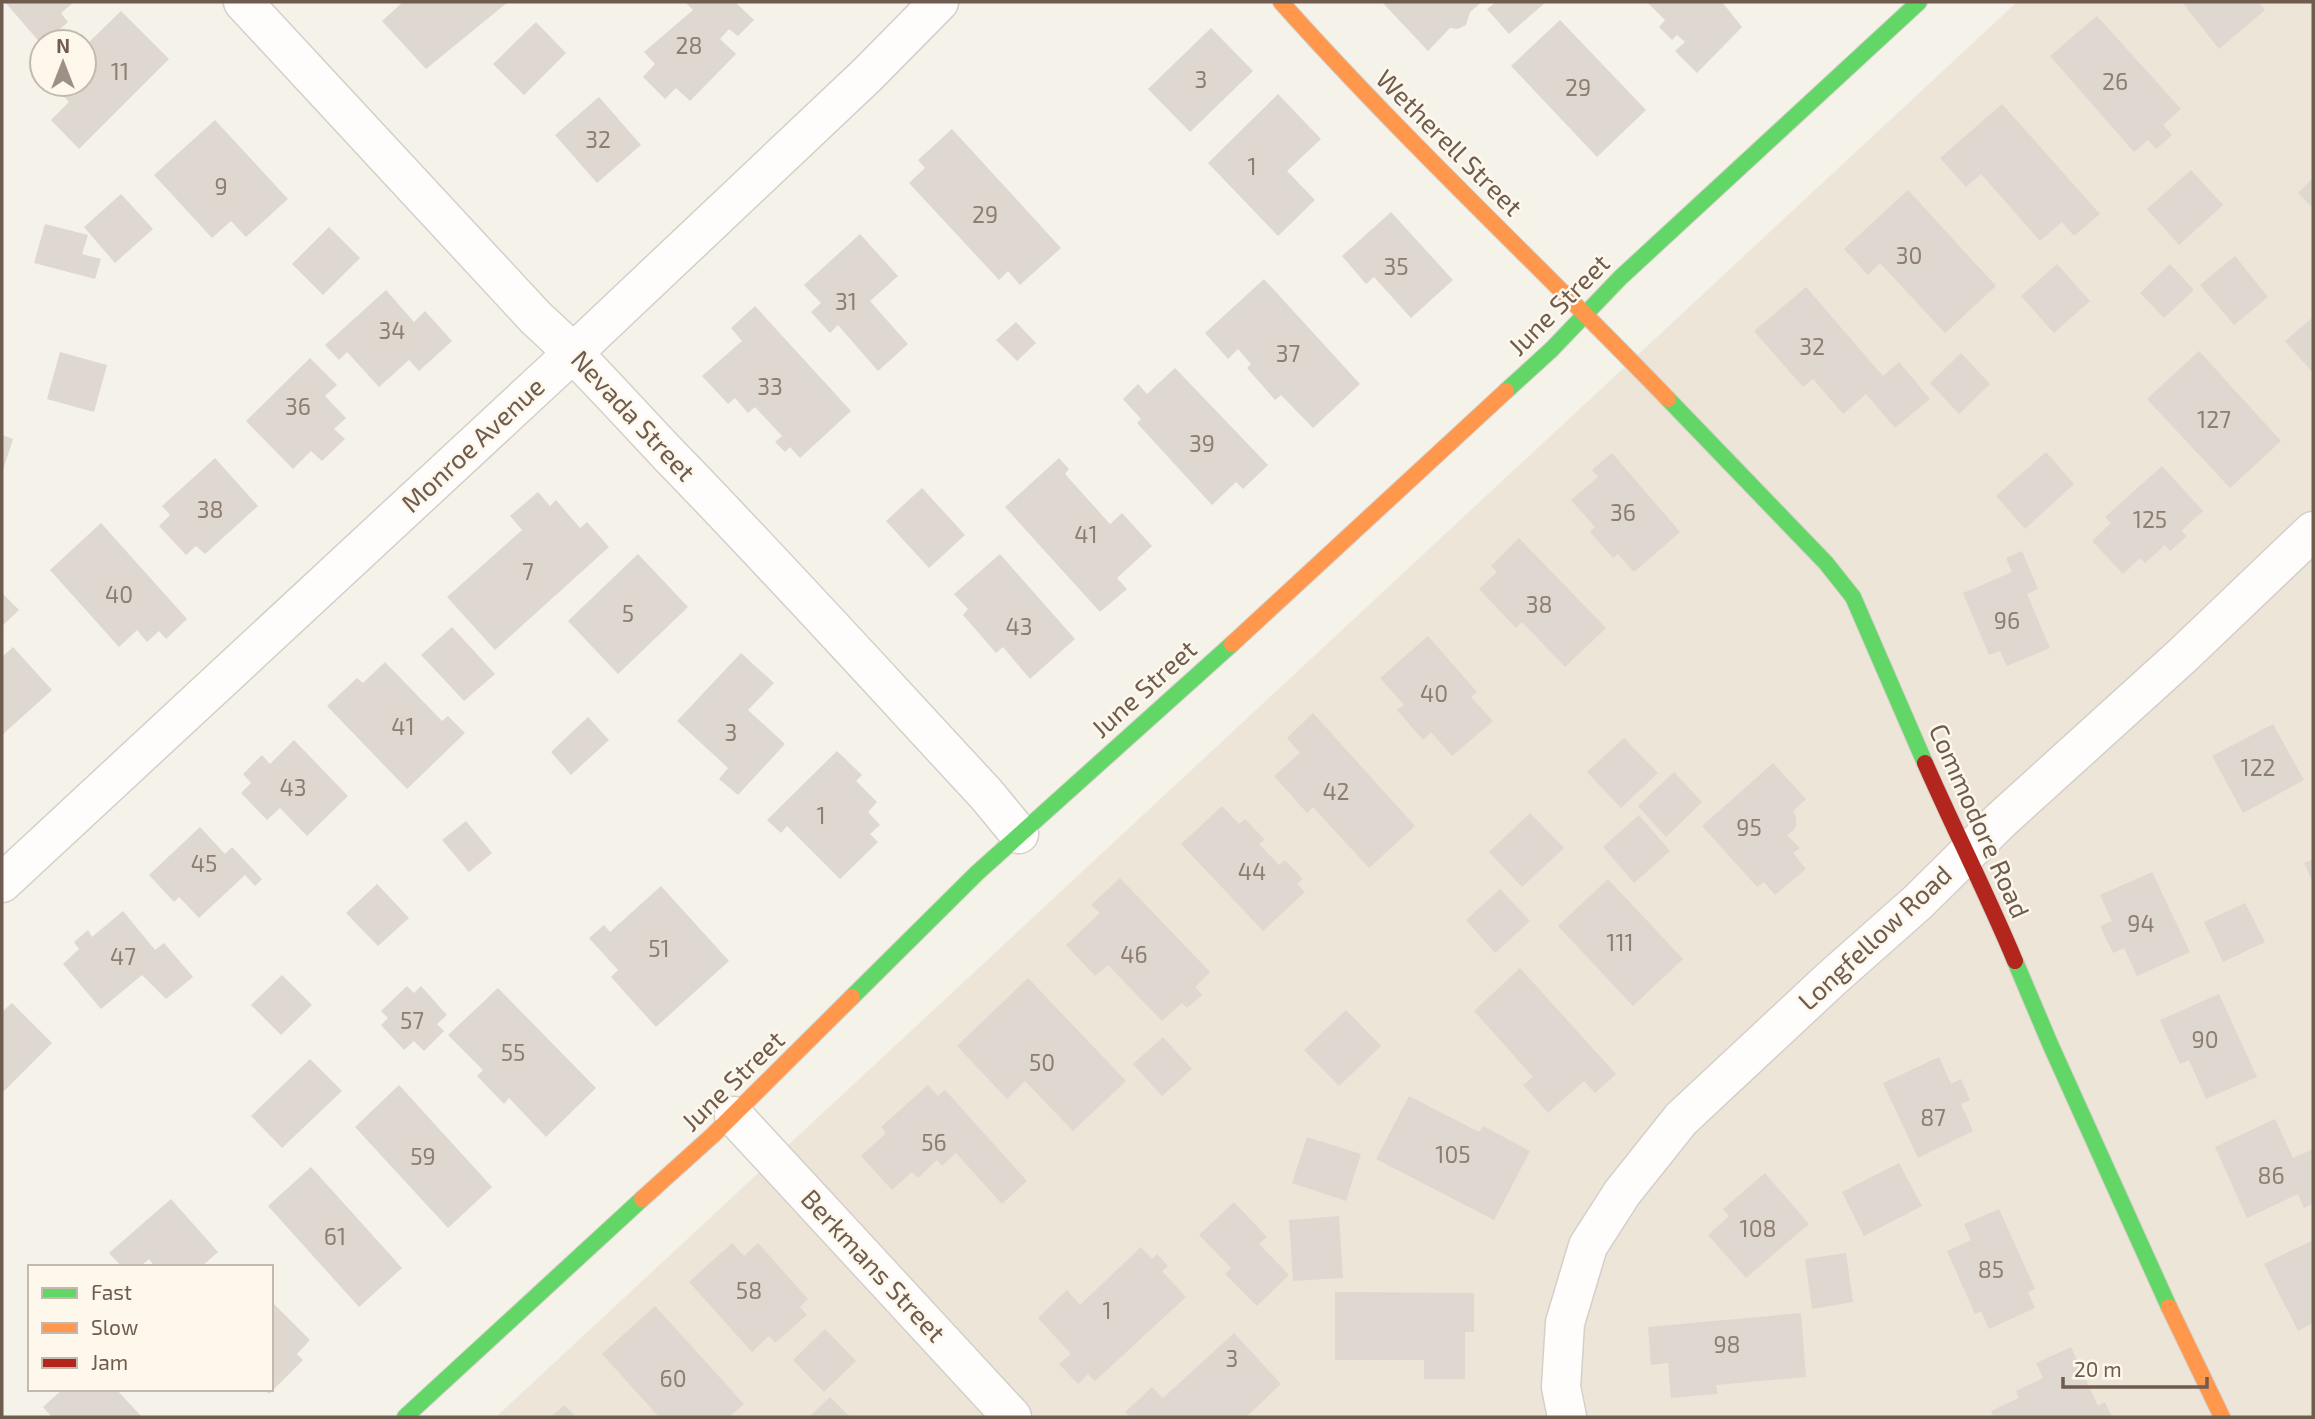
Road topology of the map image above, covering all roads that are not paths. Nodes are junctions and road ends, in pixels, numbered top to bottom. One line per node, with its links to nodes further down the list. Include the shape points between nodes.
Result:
1 (243, 2): 6 (street, Nevada Street, via 536,318)
2 (939, 2): 6 (street, Monroe Avenue)
3 (1281, 2): 5 (street, Wetherell Street, via 1348,77)
4 (1919, 2): 5 (street, June Street, via 1620,278)
5 (1587, 315): 8 (street, June Street); 9 (street, Commodore Road, via 1826,563 1853,597)
6 (573, 352): 8 (street, Nevada Street, via 776,566); 10 (street, Monroe Avenue)
7 (2313, 531): 9 (street, Longfellow Road)
8 (1019, 834): 11 (street, June Street)
9 (1966, 852): 14 (street, Longfellow Road, via 1918,902 1688,1112 1622,1193 1588,1246 1565,1323 1561,1387); 15 (street, Commodore Road)
10 (2, 883)
11 (734, 1115): 12 (street, June Street); 13 (street, Berkmans Street)
12 (405, 1417)
13 (1012, 1417)
14 (1567, 1417)
15 (2222, 1417)

